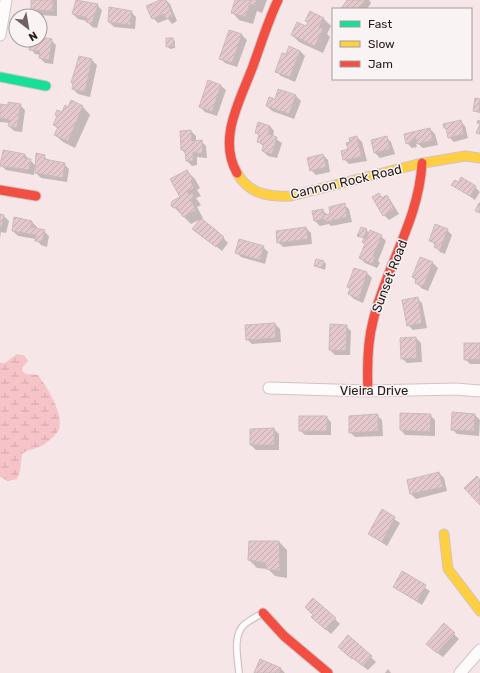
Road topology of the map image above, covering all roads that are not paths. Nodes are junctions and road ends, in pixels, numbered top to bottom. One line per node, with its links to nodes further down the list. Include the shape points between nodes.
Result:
1 (6, 0): 3 (street)
2 (278, 0): 7 (street, Cannon Rock Road, via 229,133 231,164 242,182 252,191 268,197 291,196)
3 (0, 35)
4 (0, 78): 5 (street)
5 (46, 86)
6 (480, 158): 7 (street, Cannon Rock Road, via 474,156 439,159)
7 (422, 163): 11 (street, Sunset Road, via 419,195 372,323 367,370)
8 (0, 190): 9 (street)
9 (36, 196)
10 (269, 388): 11 (street, Vieira Drive)
11 (368, 391): 12 (street, Vieira Drive)
12 (480, 391)
13 (444, 534): 14 (street, via 448,569)
14 (480, 611)
15 (263, 613): 17 (lane, via 243,624 238,634); 18 (street, via 284,636)
16 (480, 650): 19 (street)
17 (238, 673)
18 (328, 673)
19 (460, 673)

